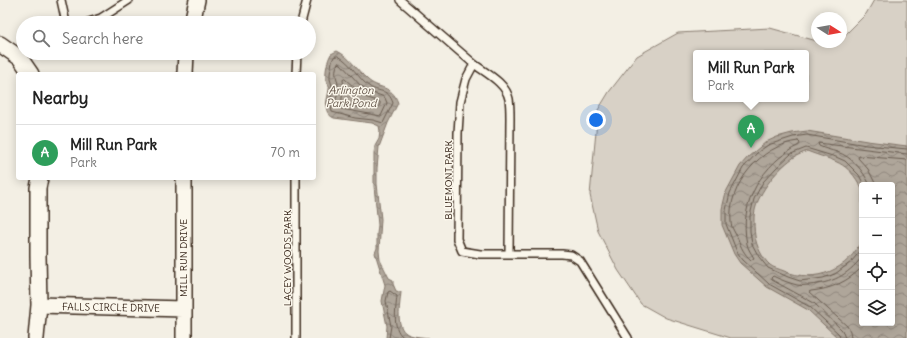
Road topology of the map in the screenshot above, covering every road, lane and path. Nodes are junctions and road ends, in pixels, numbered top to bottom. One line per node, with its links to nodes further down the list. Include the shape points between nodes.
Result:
1 (61, 0): 6 (lane)
2 (129, 0): 7 (lane)
3 (197, 0): 8 (street)
4 (307, 0): 9 (lane)
5 (400, 0): 15 (lane)
6 (64, 16)
7 (104, 16)
8 (194, 16)
9 (303, 16)
10 (0, 44): 11 (street)
11 (16, 52)
12 (26, 60): 16 (street)
13 (186, 60): 17 (street)
14 (297, 60): 18 (lane)
15 (474, 64): 22 (lane, via 501,84 509,99); 22 (lane, BLUEMONT PARK, via 466,79 460,102 457,239 462,251)
16 (30, 72)
17 (185, 72)
18 (296, 72)
19 (40, 180): 23 (street)
20 (184, 180): 24 (street, MILL RUN DRIVE)
21 (296, 180): 27 (lane, LACEY WOODS PARK)
22 (509, 254): 28 (lane, BLUEMONT PARK, via 562,254 571,255 580,261)
23 (39, 305): 24 (street, FALLS CIRCLE DRIVE); 25 (street)
24 (183, 309): 26 (street, MILL RUN DRIVE)
25 (36, 338)
26 (184, 338)
27 (296, 338)
28 (628, 338)

